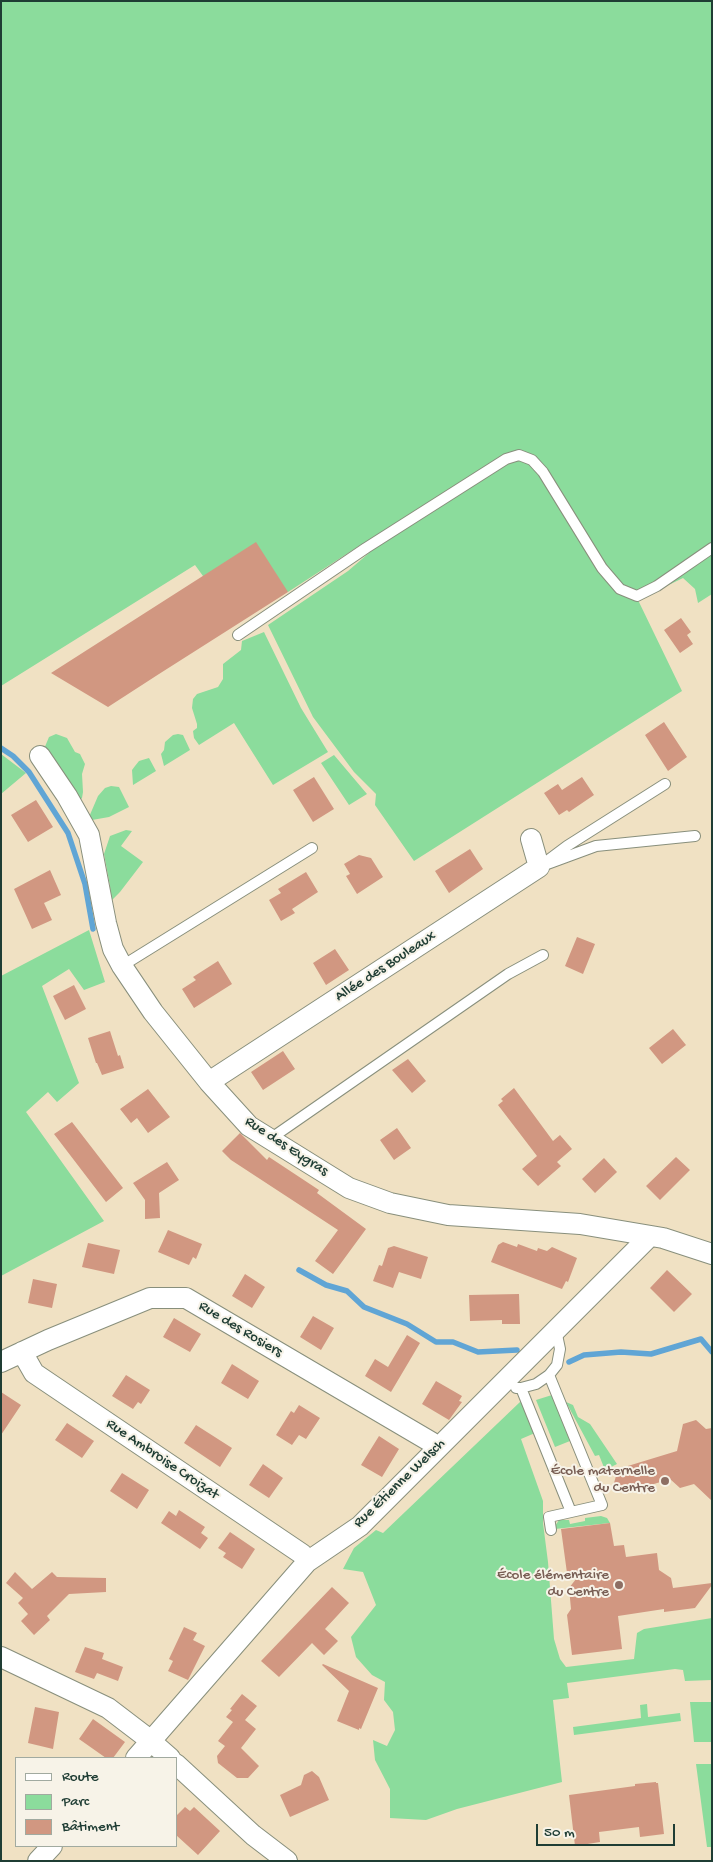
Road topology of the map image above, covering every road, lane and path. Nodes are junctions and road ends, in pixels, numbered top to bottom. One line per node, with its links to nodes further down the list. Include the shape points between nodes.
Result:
1 (712, 548): 2 (lane, via 658,586 637,596 620,589 602,568 544,472 532,460 519,455 506,459 366,548)
2 (238, 634)
3 (40, 756): 10 (street, Rue des Eygras, via 88,835 106,923 113,949)
4 (665, 784): 8 (lane)
5 (695, 836): 8 (lane, via 596,846)
6 (531, 839): 8 (street)
7 (312, 848): 10 (lane)
8 (539, 867): 11 (street, Allée des Bouleaux)
9 (543, 955): 12 (lane, via 508,974)
10 (122, 966): 11 (street, Rue des Eygras, via 153,1012)
11 (209, 1082): 12 (street, Rue des Eygras, via 249,1126)
12 (270, 1139): 13 (street, Rue des Eygras, via 349,1188 390,1203 448,1215 580,1224)
13 (650, 1236): 14 (street, Rue des Eygras); 15 (street, Rue Étienne Welsch)
14 (712, 1254)
15 (556, 1329): 18 (lane, via 560,1349 557,1365); 19 (street, Rue Étienne Welsch)
16 (22, 1352): 17 (street, Rue des Rosiers); 21 (street, Rue des Rosiers, via 150,1298 186,1298); 24 (street, Rue Ambroise Croizat, via 34,1373 302,1554)
17 (1, 1362)
18 (550, 1376): 20 (lane); 22 (lane, via 602,1505)
19 (499, 1386): 20 (lane); 21 (street, Rue Étienne Welsch)
20 (521, 1388): 22 (lane)
21 (438, 1448): 24 (street, Rue Étienne Welsch, via 360,1526)
22 (571, 1512): 23 (lane, via 549,1517)
23 (551, 1530)
24 (307, 1562): 26 (street, Rue Étienne Welsch)
25 (1, 1657): 26 (street, via 108,1708)
26 (152, 1742): 27 (street, Rue Étienne Welsch); 28 (street)
27 (137, 1757)
28 (169, 1757)
29 (178, 1766): 32 (street, via 253,1835)
30 (51, 1847): 31 (street)
31 (38, 1861)
32 (287, 1861)

